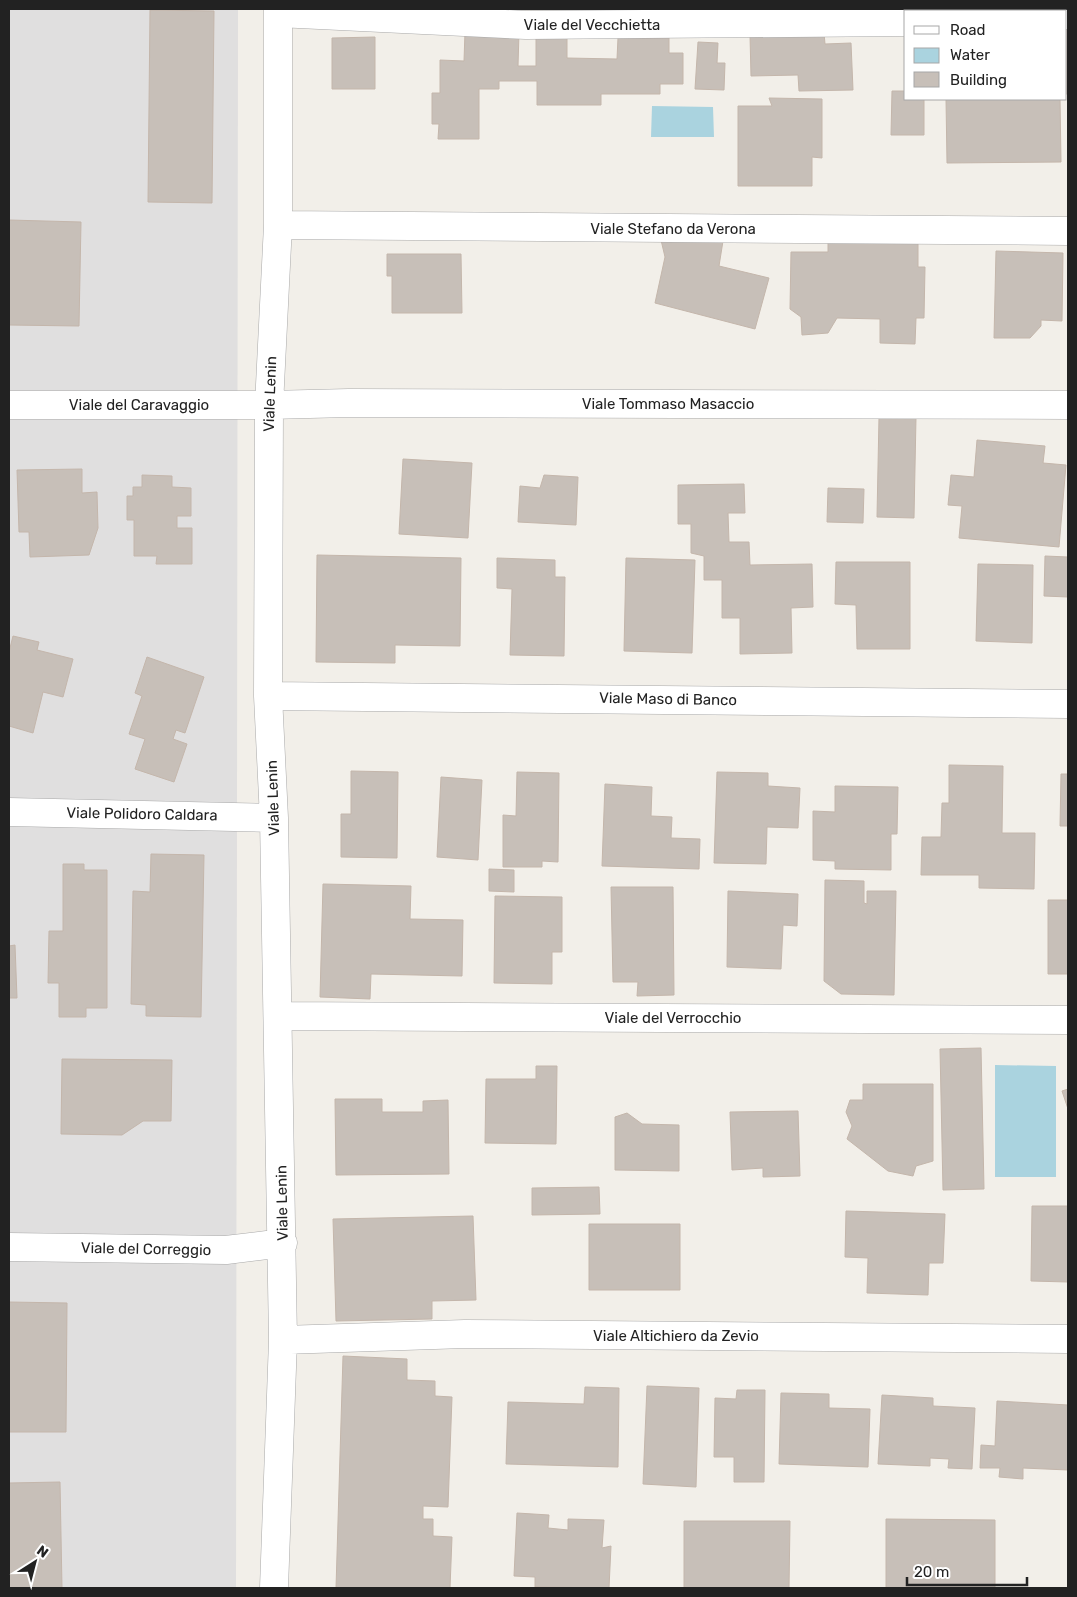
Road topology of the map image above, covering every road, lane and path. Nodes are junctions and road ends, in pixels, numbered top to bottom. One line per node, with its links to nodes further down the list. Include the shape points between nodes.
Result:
1 (278, 11): 2 (street, Viale del Vecchietta, via 526,25); 3 (street, Viale Lenin)
2 (904, 22)
3 (278, 225): 4 (street, Viale Stefano da Verona); 6 (street, Viale Lenin)
4 (1068, 231)
5 (9, 405): 6 (street, Viale del Caravaggio)
6 (269, 405): 7 (street, Viale Tommaso Masaccio); 8 (street, Viale Lenin)
7 (1068, 405)
8 (268, 696): 9 (street, Viale Maso di Banco); 11 (street, Viale Lenin)
9 (1068, 704)
10 (9, 812): 11 (street, Viale Polidoro Caldara)
11 (274, 818): 12 (street, Viale Lenin)
12 (278, 1016): 13 (street, Viale del Verrocchio); 14 (street, Viale Lenin)
13 (1068, 1020)
14 (283, 1243): 15 (street, Viale del Correggio, via 226,1250); 17 (street, Viale Lenin)
15 (9, 1247)
16 (1068, 1339): 17 (street, Viale Altichiero da Zevio, via 465,1334)
17 (283, 1340): 18 (street, Viale Lenin)
18 (274, 1588)

